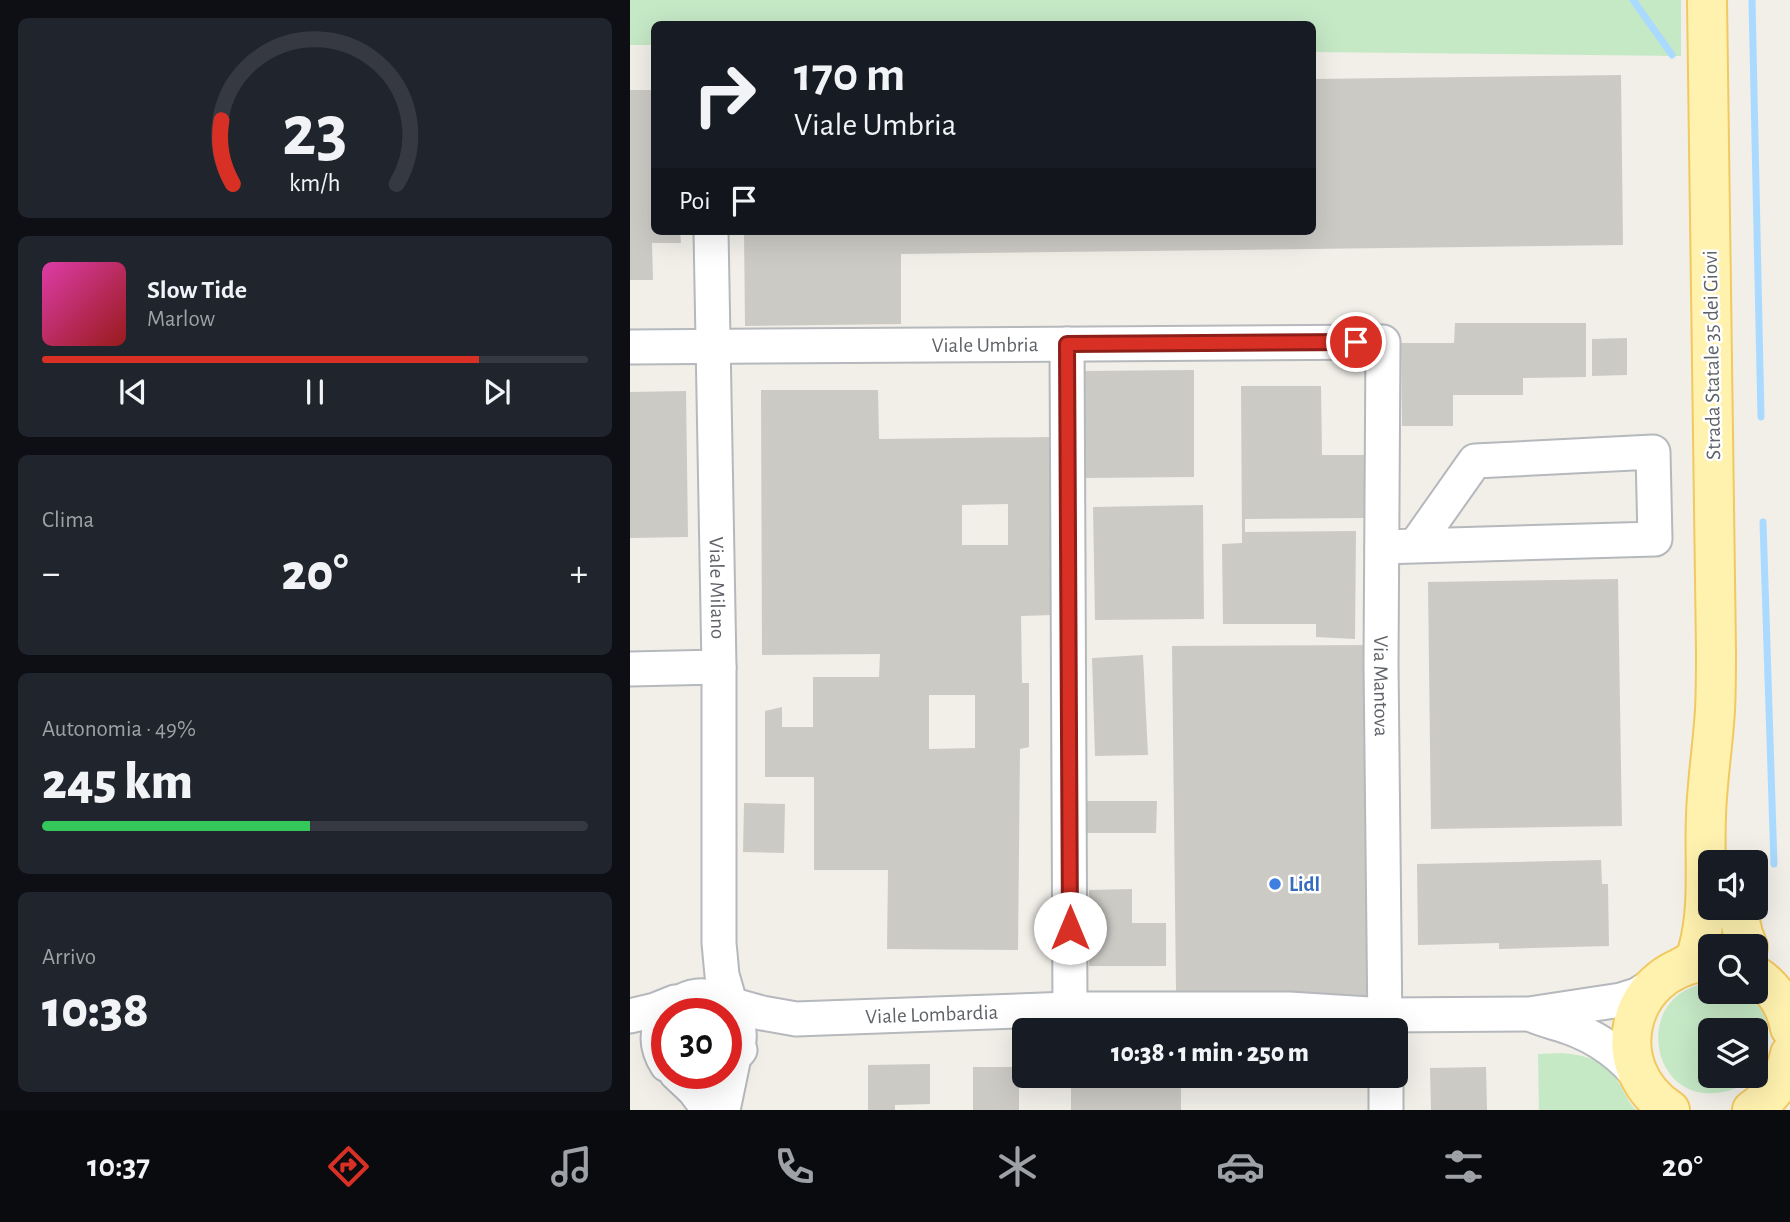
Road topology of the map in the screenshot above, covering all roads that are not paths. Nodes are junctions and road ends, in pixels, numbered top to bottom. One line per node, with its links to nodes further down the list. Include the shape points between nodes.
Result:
1 (1707, 0): 11 (main road, Strada Statale 35 dei Giovi)
2 (711, 235): 6 (street, Viale Milano)
3 (1383, 342): 4 (street, Viale Umbria); 8 (street, Via Mantova)
4 (1067, 344): 6 (street, Viale Umbria); 20 (street)
5 (630, 347): 6 (street, Viale Umbria)
6 (713, 347): 9 (street, Viale Milano)
7 (1415, 546): 7 (street, via 1475,461 1653,452 1655,539); 8 (street)
8 (1382, 547): 26 (street, Via Mantova)
9 (719, 667): 10 (street); 13 (street, Viale Milano)
10 (630, 669)
11 (1715, 709): 12 (main road, Strada Statale 35 dei Giovi); 14 (main road, Strada Statale 35 dei Giovi, via 1703,922 1696,957)
12 (1730, 850)
13 (719, 943): 16 (street, via 709,971); 19 (street, Viale Milano)
14 (1683, 970): 23 (street, Viale Lombardia, via 1621,1000); 34 (main road, Strada Statale 35 dei Giovi, via 1641,1003 1634,1020 1633,1059)
15 (1768, 985): 29 (main road, via 1785,1010)
16 (681, 998)
17 (684, 998): 18 (street, Viale Lombardia)
18 (709, 998)
19 (726, 998)
20 (1070, 1009): 25 (street, Viale Lombardia, via 1289,1009); 27 (street, Viale Lombardia)
21 (651, 1011): 24 (street)
22 (742, 1011): 27 (street, Viale Lombardia)
23 (1529, 1014): 28 (street, Viale Lombardia); 34 (street, Viale Lombardia, via 1602,1044)
24 (630, 1016)
25 (1351, 1018)
26 (1385, 1018)
27 (796, 1019): 31 (street, Viale Lombardia, via 765,1029)
28 (1408, 1022)
29 (1790, 1028)
30 (630, 1032): 32 (street)
31 (742, 1047)
32 (651, 1050)
33 (1790, 1054): 38 (main road, via 1782,1078)
34 (1642, 1081): 42 (main road)
35 (1385, 1088): 41 (street)
36 (693, 1089): 39 (street)
37 (724, 1089): 40 (street)
38 (1759, 1106)
39 (709, 1110)
40 (723, 1110)
41 (1386, 1110)
42 (1670, 1110)

